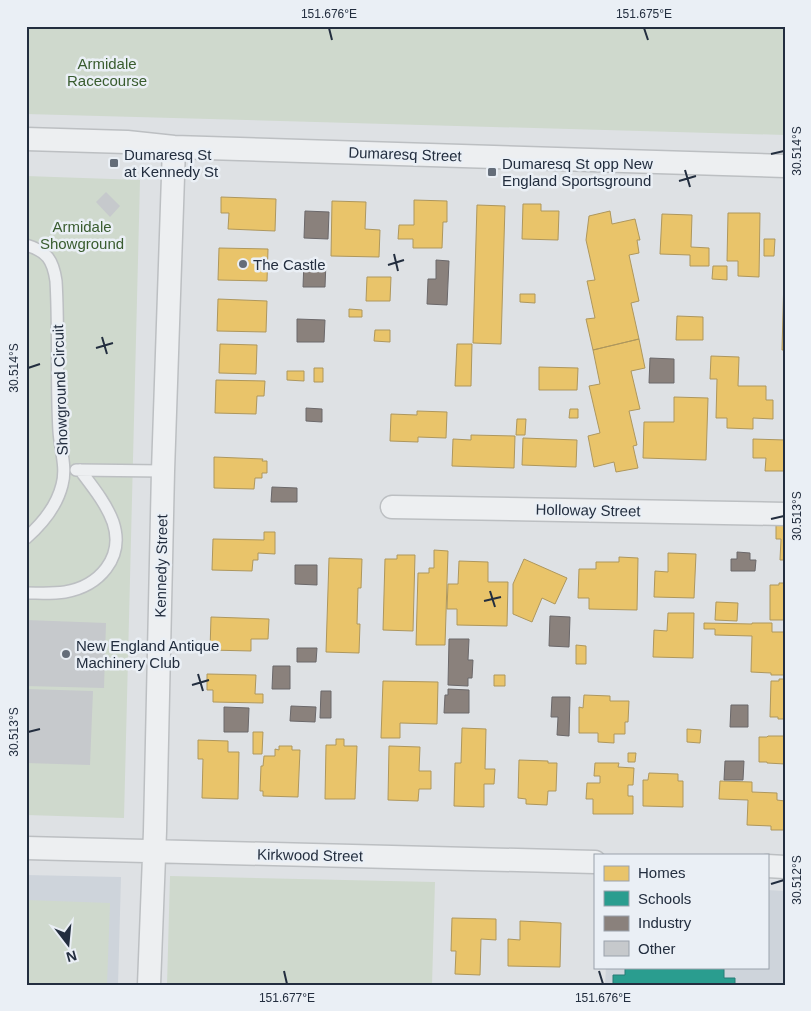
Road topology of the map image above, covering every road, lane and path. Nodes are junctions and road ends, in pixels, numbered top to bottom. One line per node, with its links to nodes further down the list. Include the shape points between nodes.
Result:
1 (26, 139): 2 (street, Dumaresq Street)
2 (174, 147): 3 (street, Dumaresq Street); 7 (street, Kennedy Street)
3 (785, 166)
4 (26, 245): 5 (lane, Showground Circuit, via 46,254 55,273 59,433)
5 (64, 470): 6 (lane); 10 (lane, Showground Circuit, via 58,498)
6 (80, 470): 7 (lane); 11 (lane, via 113,522 116,533 113,557 100,575 78,589 50,594)
7 (163, 471): 13 (street, Kennedy Street)
8 (392, 507): 9 (street, Holloway Street)
9 (785, 514)
10 (26, 538)
11 (26, 593)
12 (26, 848): 13 (street, Kirkwood Street)
13 (154, 851): 14 (street, Kirkwood Street); 17 (street, Kennedy Street)
14 (594, 862)
15 (768, 866): 16 (street)
16 (785, 867)
17 (150, 985)

